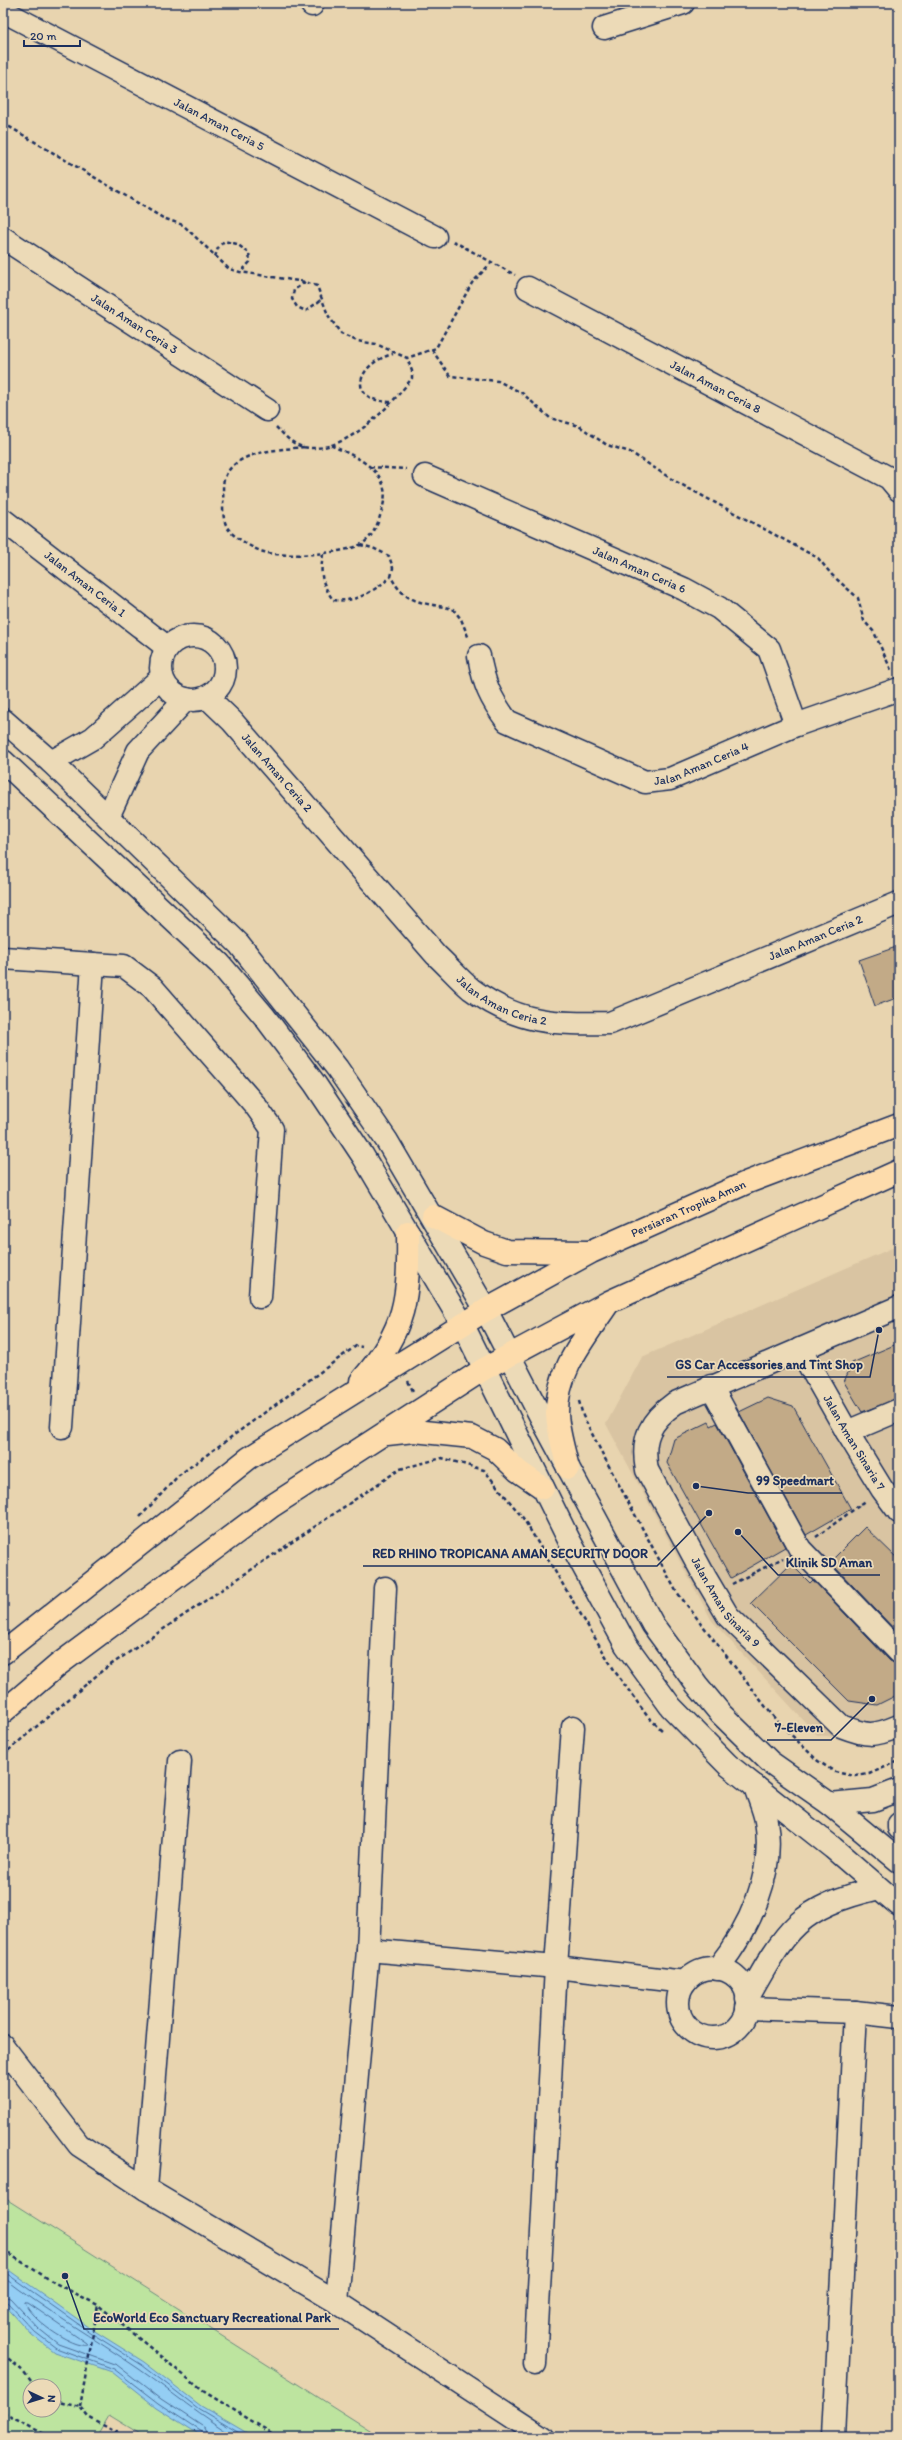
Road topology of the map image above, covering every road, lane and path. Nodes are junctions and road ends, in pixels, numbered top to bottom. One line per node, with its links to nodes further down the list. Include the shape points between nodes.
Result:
1 (683, 3): 3 (street)
2 (3, 11): 5 (street, Jalan Aman Ceria 5)
3 (604, 28)
4 (3, 123): 7 (path, via 164,218 183,225)
5 (435, 237): 8 (path, via 461,244)
6 (3, 238): 17 (street, Jalan Aman Ceria 3)
7 (215, 257): 9 (path, via 229,268); 9 (path, via 224,241 237,244 249,253 250,262)
8 (492, 262): 11 (path, via 512,273); 13 (path, via 472,283 436,348)
9 (240, 272): 10 (path)
10 (305, 282): 12 (path, via 317,286); 12 (path, via 294,290 292,299 297,307 306,311)
11 (528, 288): 22 (street, Jalan Aman Ceria 8, via 889,478)
12 (322, 299): 14 (path, via 341,334 357,341 376,344)
13 (432, 350): 15 (path); 30 (path, via 450,376 498,381 522,393 550,418 578,426 607,445 630,452 673,480 818,558 832,575 858,598 864,622 874,632)
14 (394, 354): 15 (path); 16 (path, via 381,357 370,364 363,372 361,382 362,390 368,398 376,402)
15 (407, 358): 16 (path, via 412,378)
16 (392, 402): 18 (path, via 381,414 353,435)
17 (267, 410): 19 (path, via 275,426 292,442)
18 (330, 445): 19 (path); 20 (path)
19 (304, 447): 25 (path, via 275,450 240,459 224,480 223,516 227,530 264,552)
20 (369, 467): 21 (path, via 403,467); 24 (path, via 379,475 384,488 384,503 379,522 369,539)
21 (425, 476): 34 (street, Jalan Aman Ceria 6, via 684,589 719,608 769,649)
22 (899, 490)
23 (3, 520): 27 (street, Jalan Aman Ceria 1)
24 (360, 545): 25 (path); 26 (path, via 389,556 393,568)
25 (323, 554): 26 (path, via 320,572 323,586 333,600 346,601 370,594)
26 (391, 577): 28 (path, via 404,595 419,603 453,609)
27 (168, 648): 29 (street, via 163,657); 31 (street, via 185,636 205,638 214,643 225,661 225,672 216,691)
28 (479, 656): 34 (street, Jalan Aman Ceria 4, via 492,701 507,721 645,782 670,779)
29 (162, 677): 32 (street, via 167,687); 36 (street, via 93,738)
30 (896, 681): 34 (street, Jalan Aman Ceria 4)
31 (207, 697): 32 (street, via 197,700); 38 (street, Jalan Aman Ceria 2, via 248,738 436,955 471,989 512,1013 531,1020 566,1024 610,1023)
32 (186, 699): 37 (street, via 138,751)
33 (3, 720): 36 (street)
34 (796, 725)
35 (3, 761): 44 (street, via 220,964 264,1016 315,1084 363,1156)
36 (51, 762): 37 (street)
37 (108, 817): 43 (street, via 240,944 337,1068 387,1141)
38 (899, 903)
39 (3, 958): 40 (street)
40 (93, 964): 46 (street, via 124,966 152,987 255,1105 272,1129); 57 (street)
41 (899, 1125): 45 (main road, Persiaran Tropika Aman, via 748,1182)
42 (899, 1171): 47 (main road)
43 (433, 1216): 45 (main road, via 484,1243 506,1251); 49 (street)
44 (408, 1232): 50 (street); 55 (main road, via 407,1291 395,1333 370,1371)
45 (591, 1252): 49 (main road, Persiaran Tropika Aman)
46 (260, 1298)
47 (609, 1302): 52 (main road); 61 (main road, via 572,1354 564,1375 557,1414)
48 (899, 1307): 51 (street, Jalan Aman Sinaria 9)
49 (486, 1310): 50 (main road, Persiaran Tropika Aman); 52 (street)
50 (463, 1325): 53 (street); 55 (main road, Persiaran Tropika Aman)
51 (800, 1349): 54 (street, Jalan Aman Sinaria 9); 58 (street, Jalan Aman Sinaria 7)
52 (509, 1356): 53 (main road); 61 (street)
53 (484, 1369): 59 (main road); 62 (street)
54 (706, 1388): 65 (street, via 800,1549); 68 (street, Jalan Aman Sinaria 9, via 675,1403 654,1420 644,1454 647,1470 705,1577 728,1616 841,1726 860,1733 879,1735)
55 (347, 1397): 66 (main road, Persiaran Tropika Aman, via 249,1458)
56 (899, 1410): 58 (street)
57 (62, 1427)
58 (847, 1432): 63 (street, Jalan Aman Sinaria 7)
59 (385, 1434): 62 (main road, via 421,1432 472,1437 495,1449 518,1471); 67 (main road, via 272,1506 58,1665)
60 (442, 1458): 70 (path, via 400,1469 103,1670)
61 (568, 1468): 74 (street, via 653,1625 697,1684 721,1714 770,1762)
62 (543, 1488): 72 (street, via 626,1645 650,1679 671,1707 704,1741)
63 (897, 1507)
64 (385, 1588): 80 (street)
65 (899, 1652)
66 (3, 1653)
67 (3, 1712)
68 (899, 1726)
69 (573, 1728): 81 (street)
70 (3, 1755)
71 (180, 1761): 88 (street)
72 (754, 1786): 78 (street); 82 (street, via 766,1820 768,1859 760,1896 732,1950)
73 (899, 1790): 74 (street, via 873,1800)
74 (830, 1804): 77 (street)
75 (899, 1824): 76 (street)
76 (899, 1828)
77 (899, 1861)
78 (879, 1888): 79 (street); 84 (street, via 836,1901 816,1910 794,1926 774,1951)
79 (899, 1905)
80 (368, 1950): 81 (street); 90 (street)
81 (556, 1967): 83 (street); 93 (street)
82 (717, 1969): 83 (street, via 700,1971); 84 (street, via 734,1976 740,1982)
83 (685, 1982): 84 (street, via 678,1999 680,2017 699,2036 717,2038 730,2034 740,2025)
84 (747, 2004): 85 (street)
85 (855, 2012): 86 (street); 102 (street)
86 (899, 2017)
87 (3, 2046): 88 (street, via 79,2145)
88 (146, 2189): 90 (street)
89 (3, 2250): 91 (path, via 55,2283)
90 (337, 2302): 101 (street)
91 (98, 2304): 96 (path); 100 (path, via 203,2391)
92 (3, 2354): 94 (path)
93 (535, 2364)
94 (29, 2378)
95 (62, 2403): 96 (path)
96 (80, 2407): 99 (path, via 88,2416)
97 (3, 2413): 98 (path)
98 (50, 2437)
99 (125, 2437)
100 (278, 2437)
101 (543, 2437)
102 (834, 2437)

